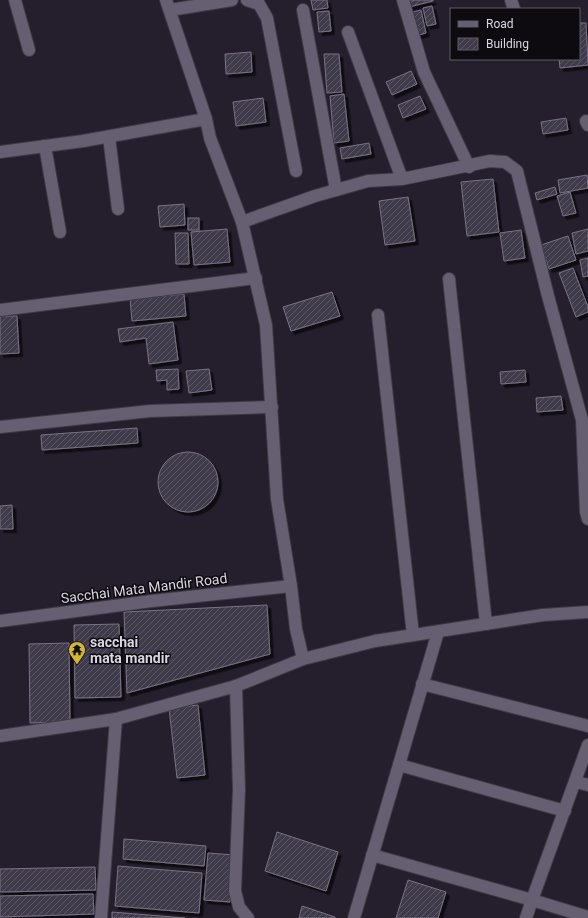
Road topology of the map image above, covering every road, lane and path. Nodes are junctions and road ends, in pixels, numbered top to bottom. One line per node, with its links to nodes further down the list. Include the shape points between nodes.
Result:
1 (15, 0): 8 (street)
2 (232, 0): 5 (street)
3 (247, 0): 14 (street, via 259,4 267,18)
4 (403, 0): 13 (street, via 424,72)
5 (168, 5): 9 (street)
6 (303, 10): 16 (street)
7 (348, 32): 15 (street)
8 (29, 50)
9 (206, 119): 10 (street); 18 (street, via 210,138)
10 (109, 136): 11 (street); 17 (street)
11 (44, 146): 12 (street); 19 (street)
12 (0, 152)
13 (469, 167): 15 (street); 25 (street, via 490,161 505,162 517,171 548,296)
14 (296, 171)
15 (402, 179): 16 (street, via 368,181)
16 (336, 190): 18 (street)
17 (118, 209)
18 (242, 222): 20 (street)
19 (60, 232)
20 (256, 278): 22 (street); 24 (street, via 266,326)
21 (449, 279): 31 (street)
22 (0, 310)
23 (378, 315): 33 (street)
24 (272, 407): 26 (street, via 150,411); 28 (street, via 277,500)
25 (585, 419): 27 (street)
26 (0, 427)
27 (588, 519)
28 (291, 586): 30 (street, Sacchai Mata Mandir Road); 34 (street, via 296,629)
29 (588, 612): 31 (street, via 543,615)
30 (0, 621)
31 (486, 624): 32 (street)
32 (438, 632): 33 (street); 35 (street)
33 (414, 635): 34 (street, via 375,641)
34 (303, 659): 36 (street)
35 (422, 684): 38 (street); 41 (street)
36 (236, 686): 37 (street); 49 (street, via 239,790 234,891 239,907)
37 (116, 719): 39 (street); 48 (street)
38 (588, 726)
39 (0, 736)
40 (588, 745): 42 (street)
41 (399, 765): 44 (street); 45 (street)
42 (576, 782): 43 (street); 44 (street)
43 (588, 785)
44 (564, 811): 46 (street)
45 (372, 855): 46 (street); 50 (street)
46 (532, 900): 47 (street); 51 (street)
47 (588, 916)
48 (101, 918)
49 (248, 918)
50 (354, 918)
51 (526, 918)

